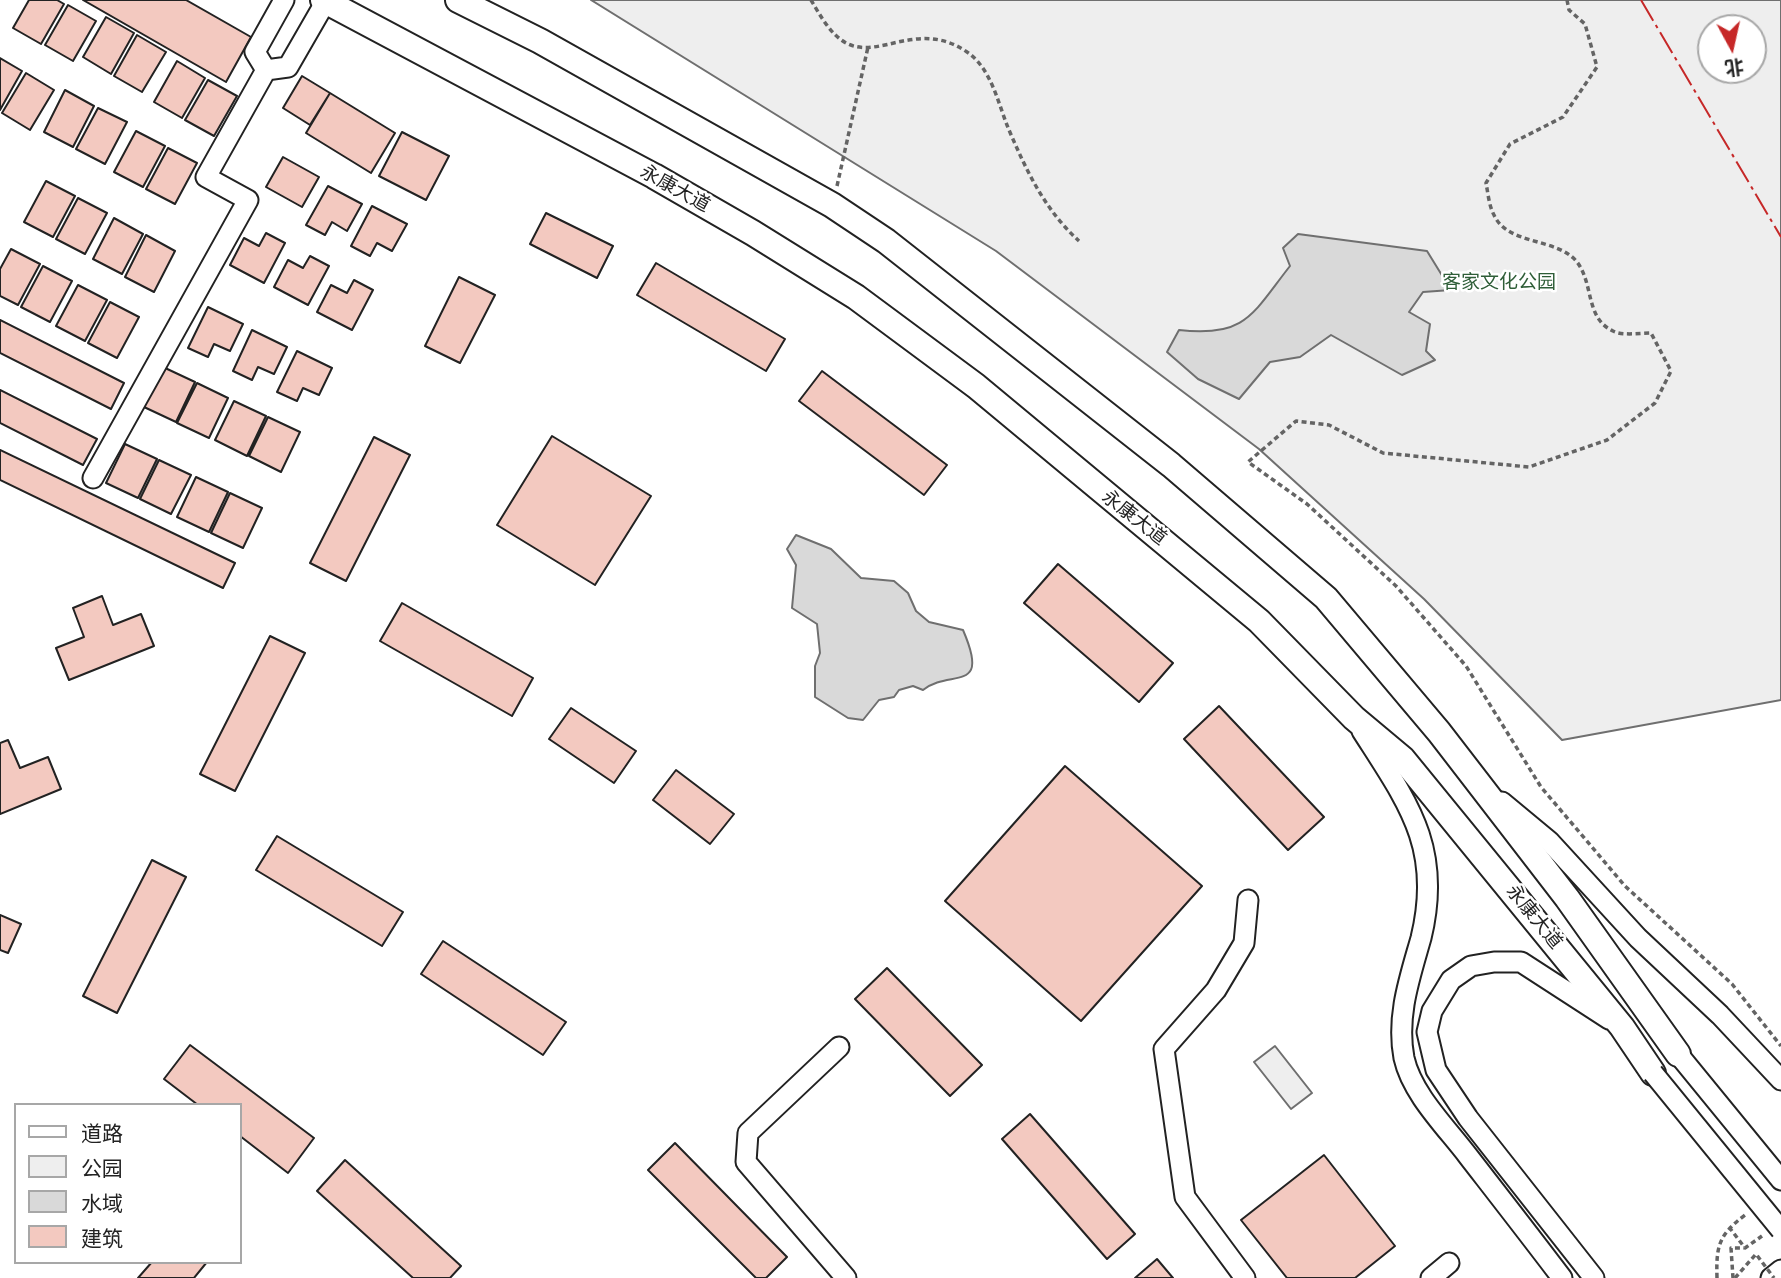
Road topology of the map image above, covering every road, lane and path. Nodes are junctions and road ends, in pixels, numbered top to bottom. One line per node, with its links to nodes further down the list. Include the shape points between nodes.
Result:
1 (284, 0): 7 (street, via 255,52)
2 (458, 0): 8 (main road, 永康大道)
3 (811, 0): 6 (path, via 835,34 850,44)
4 (1567, 0): 15 (path, via 1569,10 1584,24 1597,67 1563,117 1510,144 1486,183 1494,217 1518,236 1552,246 1576,261 1594,315 1614,332 1651,333 1671,371 1655,403 1607,440 1529,467 1383,453 1329,425 1296,421 1248,462 1307,504 1396,586 1466,666 1541,787 1625,886 1732,984)
5 (325, 1): 7 (street, via 288,67); 11 (main road, 永康大道, via 654,176 856,297 976,386 1259,621)
6 (868, 47): 8 (path); 9 (path, via 912,37 936,38 966,51 981,65 1000,101 1007,127 1041,198 1056,221)
7 (266, 70): 10 (street, via 206,177 248,201)
8 (832, 205): 12 (main road, 永康大道, via 886,241 1171,465 1326,598)
9 (1079, 242)
10 (93, 478)
11 (1354, 718): 14 (main road, 永康大道, via 1403,759 1451,814); 30 (street, via 1412,810 1423,842 1428,905 1404,995 1405,1059 1429,1107)
12 (1478, 782): 17 (main road, 永康大道); 19 (street, via 1549,841 1638,938)
13 (1248, 900): 28 (street, via 1244,943 1216,990 1164,1049 1185,1197)
14 (1622, 1027): 18 (main road, 永康大道); 31 (street, via 1521,962 1494,962 1471,966 1451,980 1432,1011 1427,1032 1436,1070 1468,1118)
15 (1781, 1046)
16 (839, 1047): 27 (street, via 748,1133 746,1162)
17 (1678, 1054): 20 (street, 永康大道)
18 (1653, 1073): 23 (street, 永康大道, bridge)
19 (1781, 1080)
20 (1781, 1180)
21 (1750, 1212): 22 (path)
22 (1729, 1227): 24 (path); 32 (path, via 1717,1245)
23 (1777, 1230): 24 (path)
24 (1745, 1248): 33 (path, via 1731,1248)
25 (1449, 1263): 29 (street)
26 (1781, 1270): 34 (street)
27 (846, 1278)
28 (1245, 1278)
29 (1431, 1278)
30 (1562, 1278)
31 (1594, 1278)
32 (1717, 1278)
33 (1734, 1278): 34 (path, bridge, via 1756,1254)
34 (1773, 1278)

